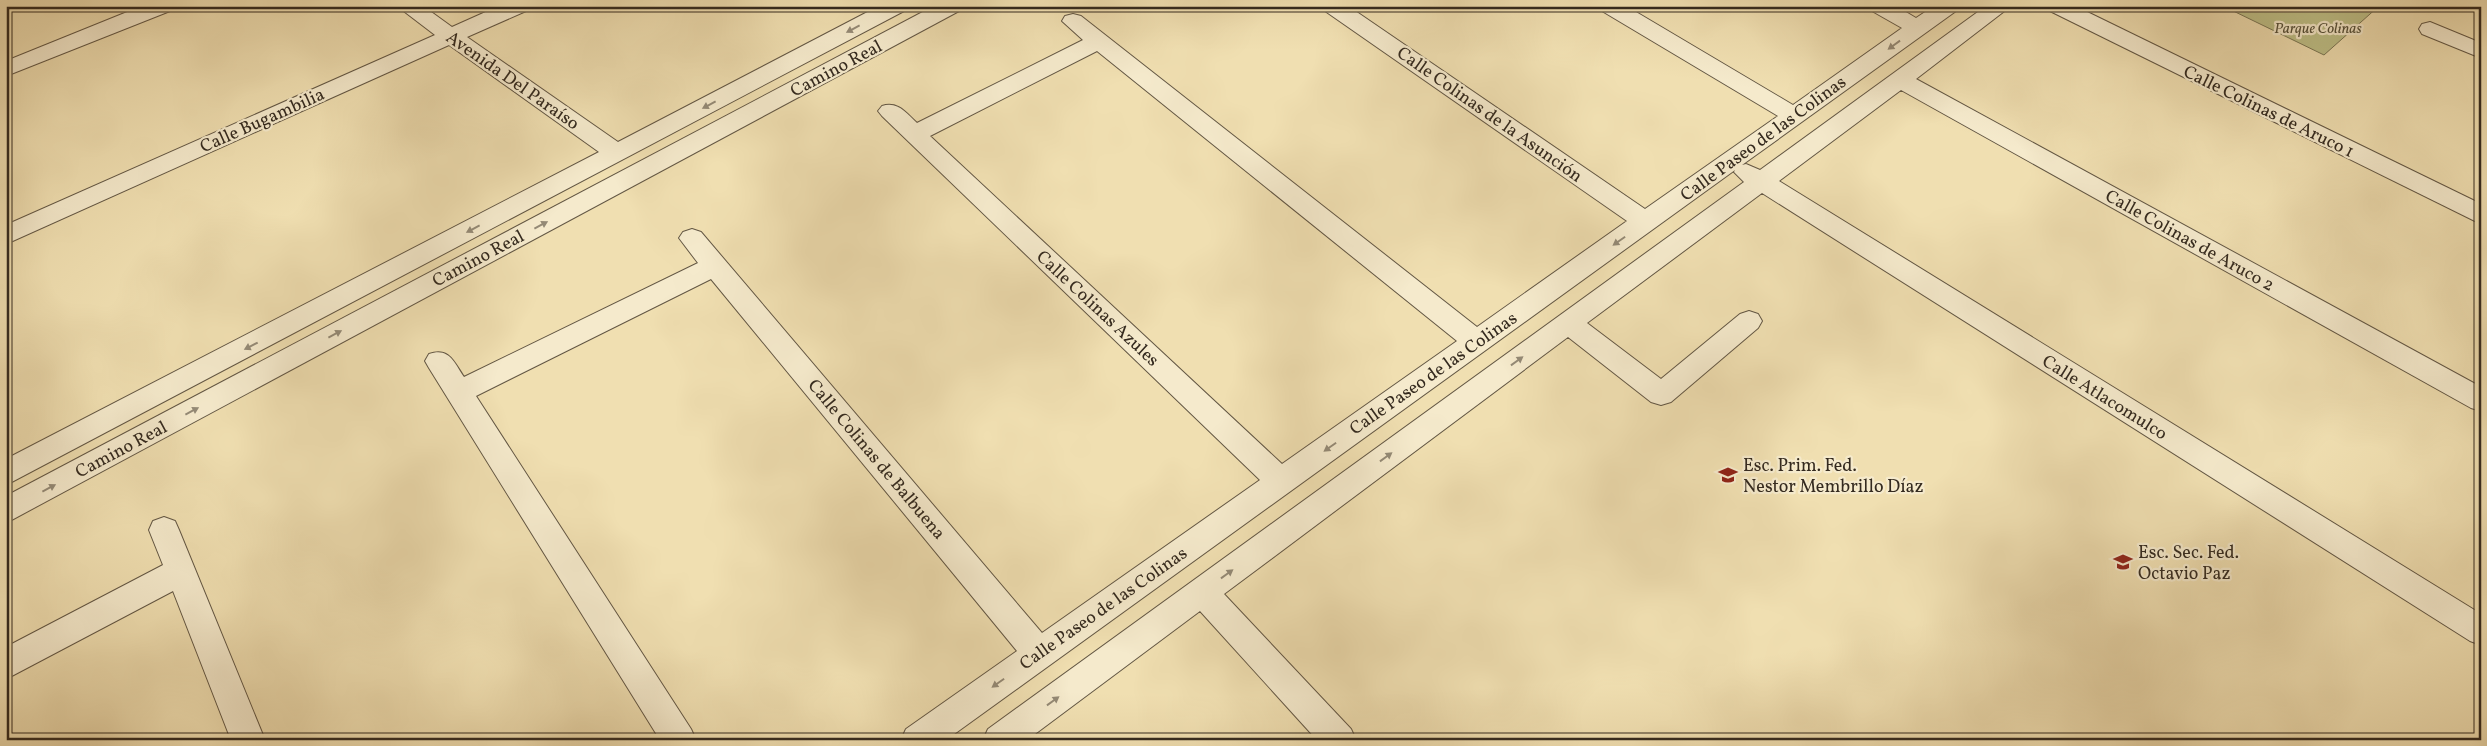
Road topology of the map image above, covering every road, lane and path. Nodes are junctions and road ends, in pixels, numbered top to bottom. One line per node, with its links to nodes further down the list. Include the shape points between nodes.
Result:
1 (162, 6): 18 (street)
2 (408, 6): 15 (street, Avenida Del Paraíso)
3 (518, 6): 15 (street, Calle Bugambilia)
4 (896, 6): 23 (street, Camino Real, one-way to 23)
5 (951, 6): 35 (street, Camino Real, one-way to 5)
6 (1334, 6): 27 (street, Calle Colinas de la Asunción)
7 (1610, 6): 21 (street)
8 (1880, 6): 13 (street)
9 (1948, 6): 13 (street, Calle Paseo de las Colinas)
10 (2000, 6): 19 (street, Calle Paseo de las Colinas)
11 (2058, 6): 26 (street, Calle Colinas de Aruco 1)
12 (1073, 21): 16 (street)
13 (1917, 28): 21 (street, Calle Paseo de las Colinas, one-way to 21)
14 (2430, 29): 17 (street)
15 (450, 36): 23 (street, Avenida Del Paraíso); 28 (street, Calle Bugambilia)
16 (1097, 42): 22 (street); 34 (street)
17 (2481, 51)
18 (6, 69)
19 (1900, 80): 25 (street, Calle Paseo de las Colinas); 38 (street, Calle Colinas de Aruco 2)
20 (890, 112): 22 (street, Calle Colinas Azules)
21 (1795, 116): 24 (street, Calle Paseo de las Colinas)
22 (914, 134): 40 (street, Calle Colinas Azules)
23 (617, 153): 33 (street, Camino Real, one-way to 33)
24 (1730, 162): 25 (street, Calle Atlacomulco); 27 (street, Calle Paseo de las Colinas)
25 (1761, 182): 32 (street, Calle Paseo de las Colinas); 45 (street, Calle Atlacomulco)
26 (2481, 215)
27 (1646, 222): 34 (street, Calle Paseo de las Colinas, one-way to 34)
28 (6, 235)
29 (692, 238): 30 (street, Calle Colinas de Balbuena)
30 (716, 265): 37 (street); 46 (street, Calle Colinas de Balbuena)
31 (1749, 321): 32 (street, via 1661,394)
32 (1568, 323): 44 (street, Calle Paseo de las Colinas, one-way to 32)
33 (289, 326): 35 (street); 39 (street, Camino Real, one-way to 39)
34 (1477, 342): 40 (street, Calle Paseo de las Colinas, one-way to 40)
35 (306, 350): 41 (street, Camino Real, one-way to 35)
36 (439, 361): 37 (street)
37 (460, 392): 49 (street)
38 (2481, 400)
39 (6, 473)
40 (1281, 481): 46 (street, Calle Paseo de las Colinas)
41 (6, 511)
42 (164, 530): 43 (street)
43 (181, 571): 47 (street); 48 (street)
44 (1202, 592): 51 (street, Calle Paseo de las Colinas, one-way to 44); 52 (street)
45 (2481, 631)
46 (1039, 654): 50 (street, Calle Paseo de las Colinas, one-way to 50)
47 (6, 664)
48 (248, 740)
49 (679, 740)
50 (918, 740)
51 (1000, 740)
52 (1340, 740)

